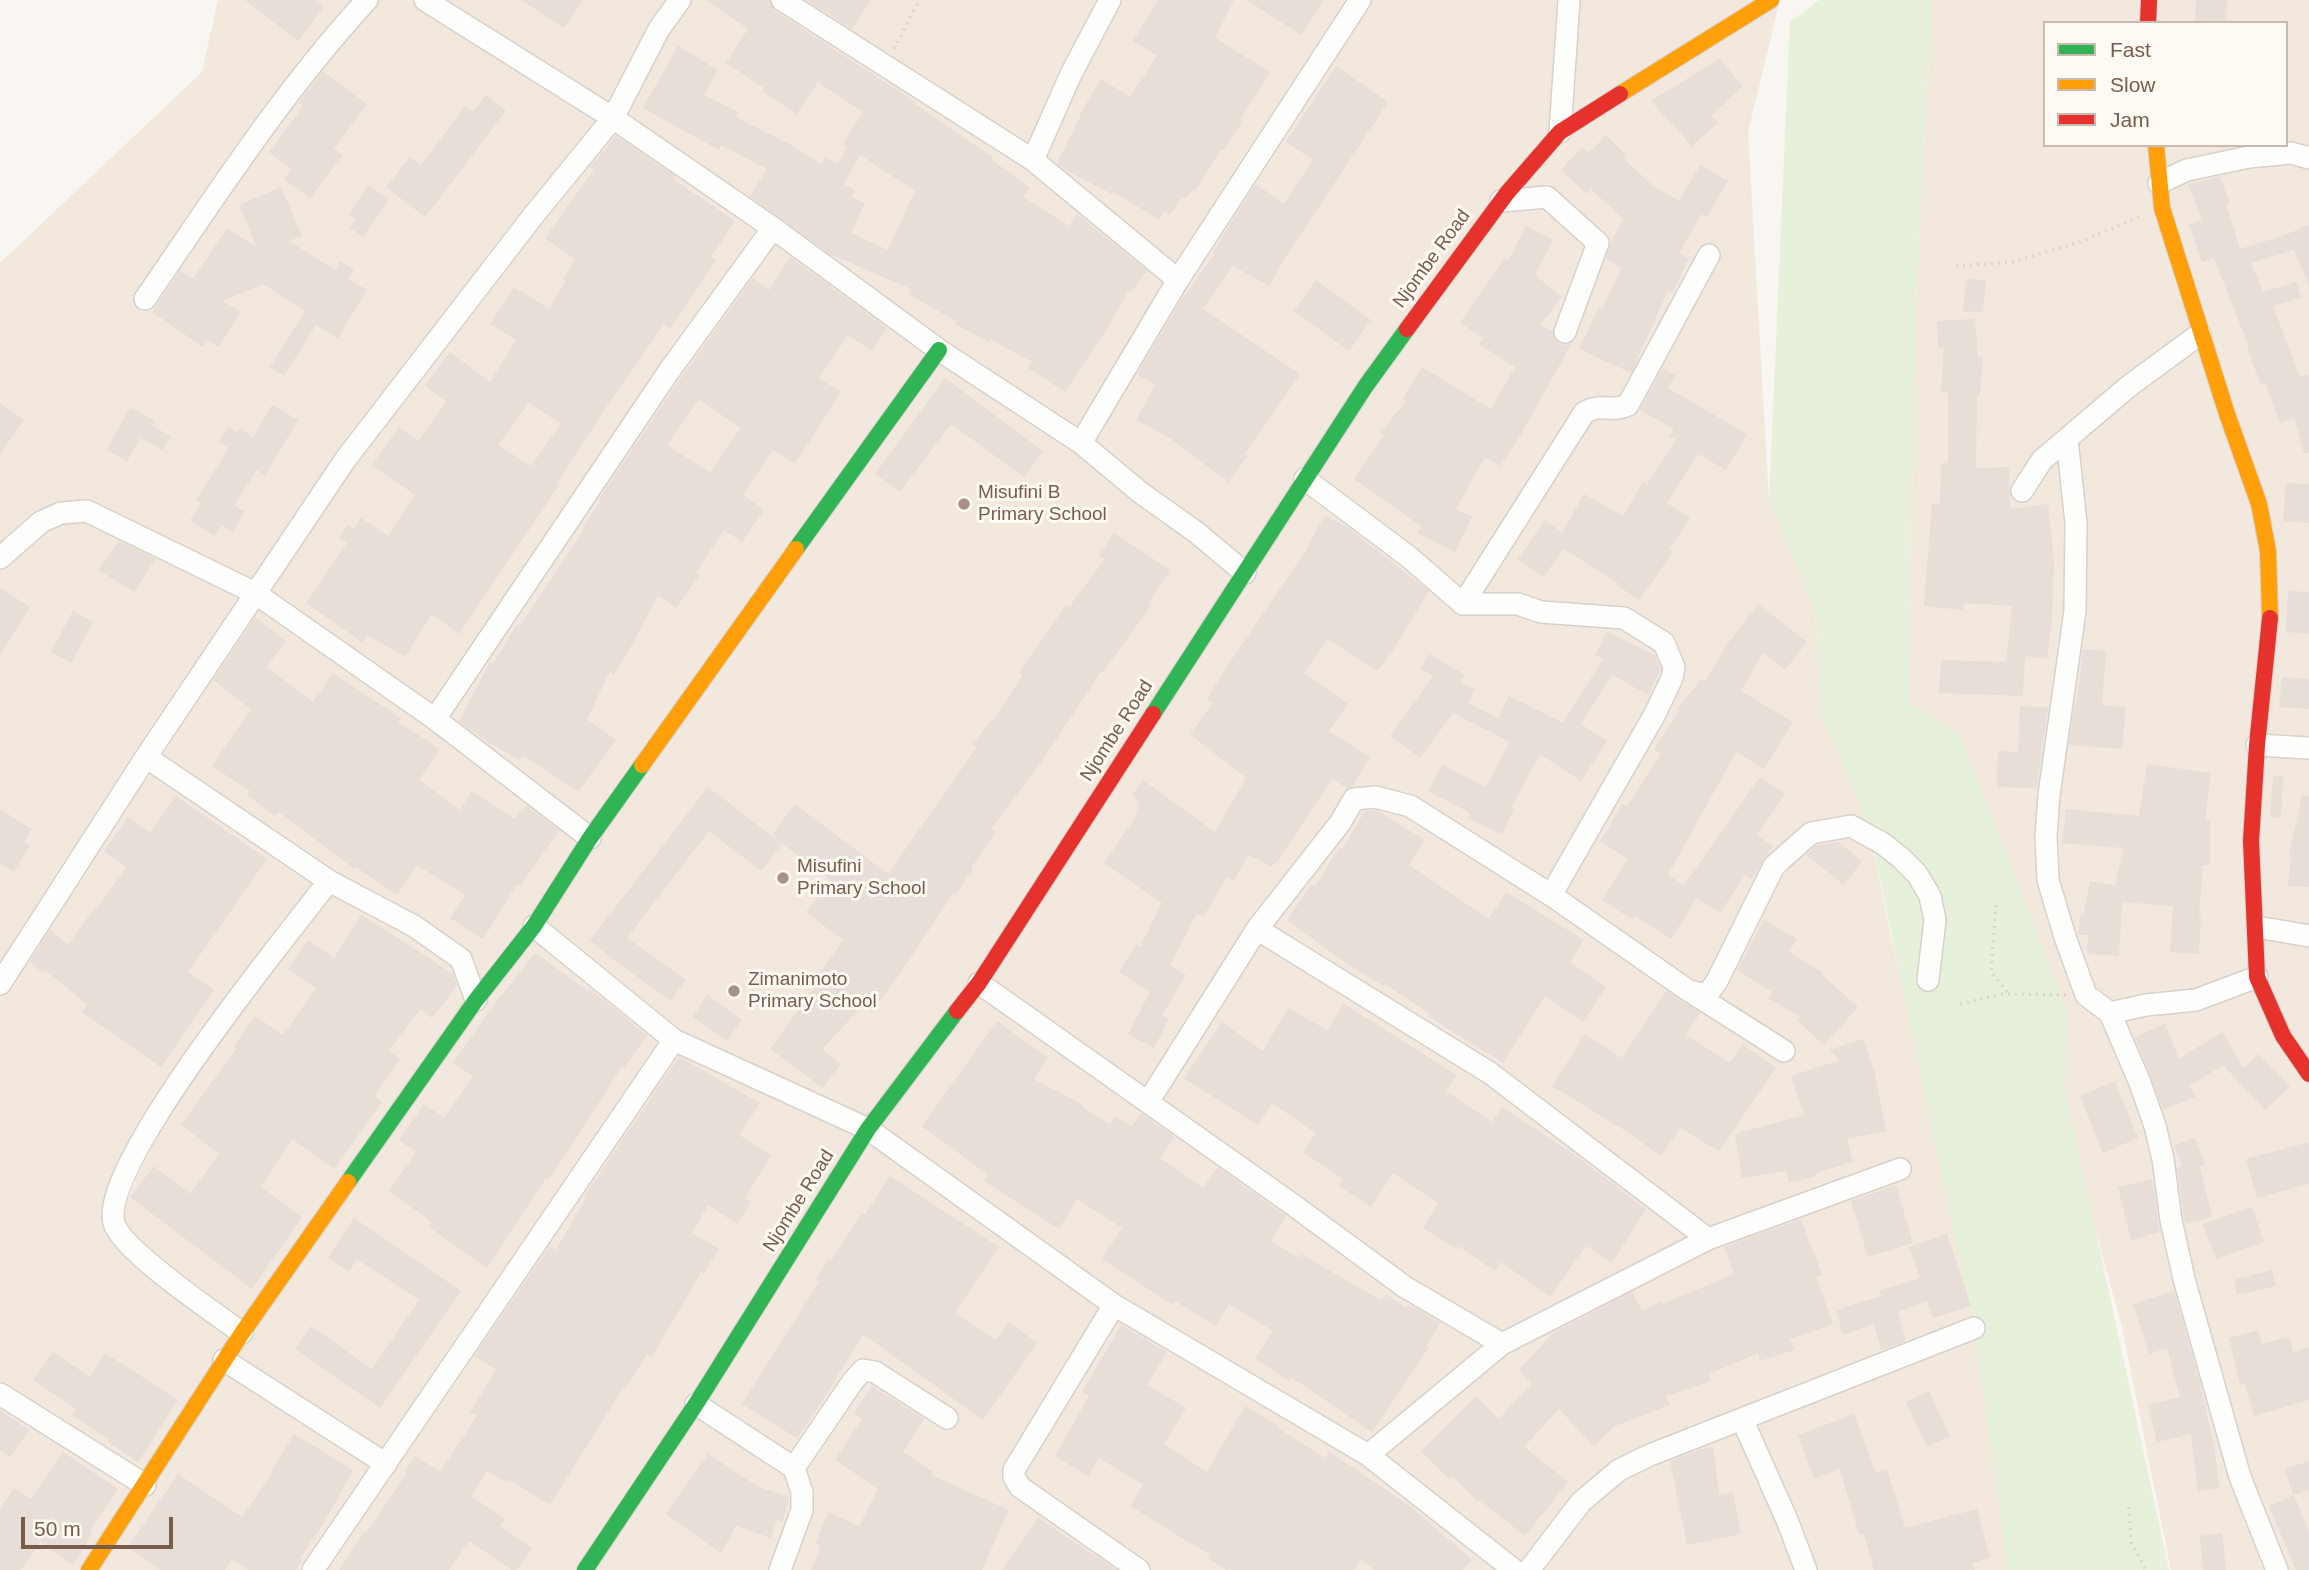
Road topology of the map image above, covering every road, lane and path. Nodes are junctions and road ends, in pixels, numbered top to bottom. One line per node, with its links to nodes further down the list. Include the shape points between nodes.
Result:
1 (367, 0): 25 (street, via 287,97)
2 (425, 0): 13 (street)
3 (680, 0): 13 (street, via 659,29)
4 (782, 0): 12 (street)
5 (919, 0): 12 (path)
6 (1111, 0): 17 (street, via 1071,74)
7 (1360, 0): 24 (street)
8 (1569, 0): 14 (street)
9 (1771, 0): 14 (main road, Njombe Road)
10 (2149, 0): 11 (main road)
11 (2148, 21)
12 (885, 67): 17 (street)
13 (613, 118): 21 (street); 35 (street, via 345,460)
14 (1560, 132): 19 (main road, Njombe Road)
15 (2156, 147): 18 (main road)
16 (2309, 158): 18 (street, via 2291,153 2249,158 2187,170)
17 (1033, 160): 24 (street)
18 (2159, 183): 20 (main road)
19 (1500, 201): 26 (street, via 1547,197 1598,243); 31 (main road, Njombe Road, via 1365,387)
20 (2162, 208): 23 (path, via 2080,242 2012,262); 27 (main road)
21 (773, 228): 28 (street); 37 (street, via 669,371)
22 (1709, 255): 36 (street, via 1628,404 1597,406 1584,413)
23 (1956, 266)
24 (1178, 280): 30 (street)
25 (145, 299)
26 (1565, 332)
27 (2200, 334): 29 (street); 38 (main road, via 2259,504 2268,551 2271,611)
28 (939, 350): 30 (street); 41 (main road)
29 (2067, 439): 32 (street, via 2042,460); 55 (street, via 2076,523 2076,611 2046,836 2048,880)
30 (1081, 443): 34 (street)
31 (1305, 479): 34 (main road, Njombe Road); 36 (street, via 1409,556)
32 (2022, 491)
33 (0, 558): 35 (street, via 41,522 61,513 87,511)
34 (1245, 573): 51 (main road, Njombe Road)
35 (255, 593): 37 (street); 40 (street)
36 (1463, 604): 43 (street, via 1518,604 1541,612 1624,618 1664,643 1674,667 1655,714)
37 (435, 719): 41 (street)
38 (2257, 745): 39 (street); 46 (main road, via 2251,841)
39 (2309, 748)
40 (146, 757): 42 (street); 52 (street)
41 (590, 838): 45 (main road)
42 (329, 881): 56 (street, via 414,926 461,959); 68 (street, via 239,997 145,1133 114,1202 114,1223 122,1239)
43 (1551, 895): 47 (street, via 1410,806 1375,797 1354,799); 53 (street)
44 (1996, 905): 54 (path, via 1991,972)
45 (534, 926): 56 (main road); 59 (street)
46 (2256, 927): 48 (street); 49 (main road)
47 (1257, 929): 62 (street); 65 (street, via 1490,1073)
48 (2309, 936)
49 (2257, 977): 58 (street, via 2196,1000); 61 (main road, via 2283,1036)
50 (1928, 979): 53 (street, via 1935,920 1930,896 1901,858 1851,826 1811,833 1774,866 1717,981 1707,995)
51 (979, 983): 62 (street); 63 (main road, Njombe Road)
52 (0, 984)
53 (1689, 991): 60 (street)
54 (2010, 994): 55 (path); 57 (path)
55 (2086, 995): 58 (street)
56 (477, 1000): 68 (main road)
57 (1960, 1004)
58 (2110, 1013): 89 (street, via 2155,1126 2184,1279 2240,1476)
59 (674, 1040): 63 (street); 76 (street)
60 (1784, 1051)
61 (2309, 1074)
62 (1148, 1102): 69 (street, via 1405,1287)
63 (868, 1129): 66 (street); 72 (main road, Njombe Road)
64 (1900, 1169): 65 (street)
65 (1708, 1239): 69 (street)
66 (1114, 1304): 75 (street); 80 (street, via 1014,1470 1014,1477 1020,1487)
67 (1974, 1328): 74 (street)
68 (242, 1333): 70 (main road)
69 (1502, 1344): 75 (street)
70 (225, 1360): 76 (street); 78 (main road)
71 (0, 1394): 78 (street)
72 (696, 1404): 77 (street); 83 (main road, Njombe Road)
73 (947, 1418): 77 (street, via 875,1372 863,1370)
74 (1742, 1419): 86 (street, via 1619,1471 1581,1502); 87 (street)
75 (1368, 1455): 85 (street)
76 (386, 1464): 82 (street)
77 (794, 1468): 84 (street, via 802,1510)
78 (145, 1485): 81 (main road)
79 (2129, 1507): 88 (path, via 2131,1542)
80 (1126, 1566)
81 (89, 1570)
82 (315, 1570)
83 (585, 1570)
84 (780, 1570)
85 (1514, 1570)
86 (1529, 1570)
87 (1806, 1570)
88 (2146, 1570)
89 (2277, 1570)

